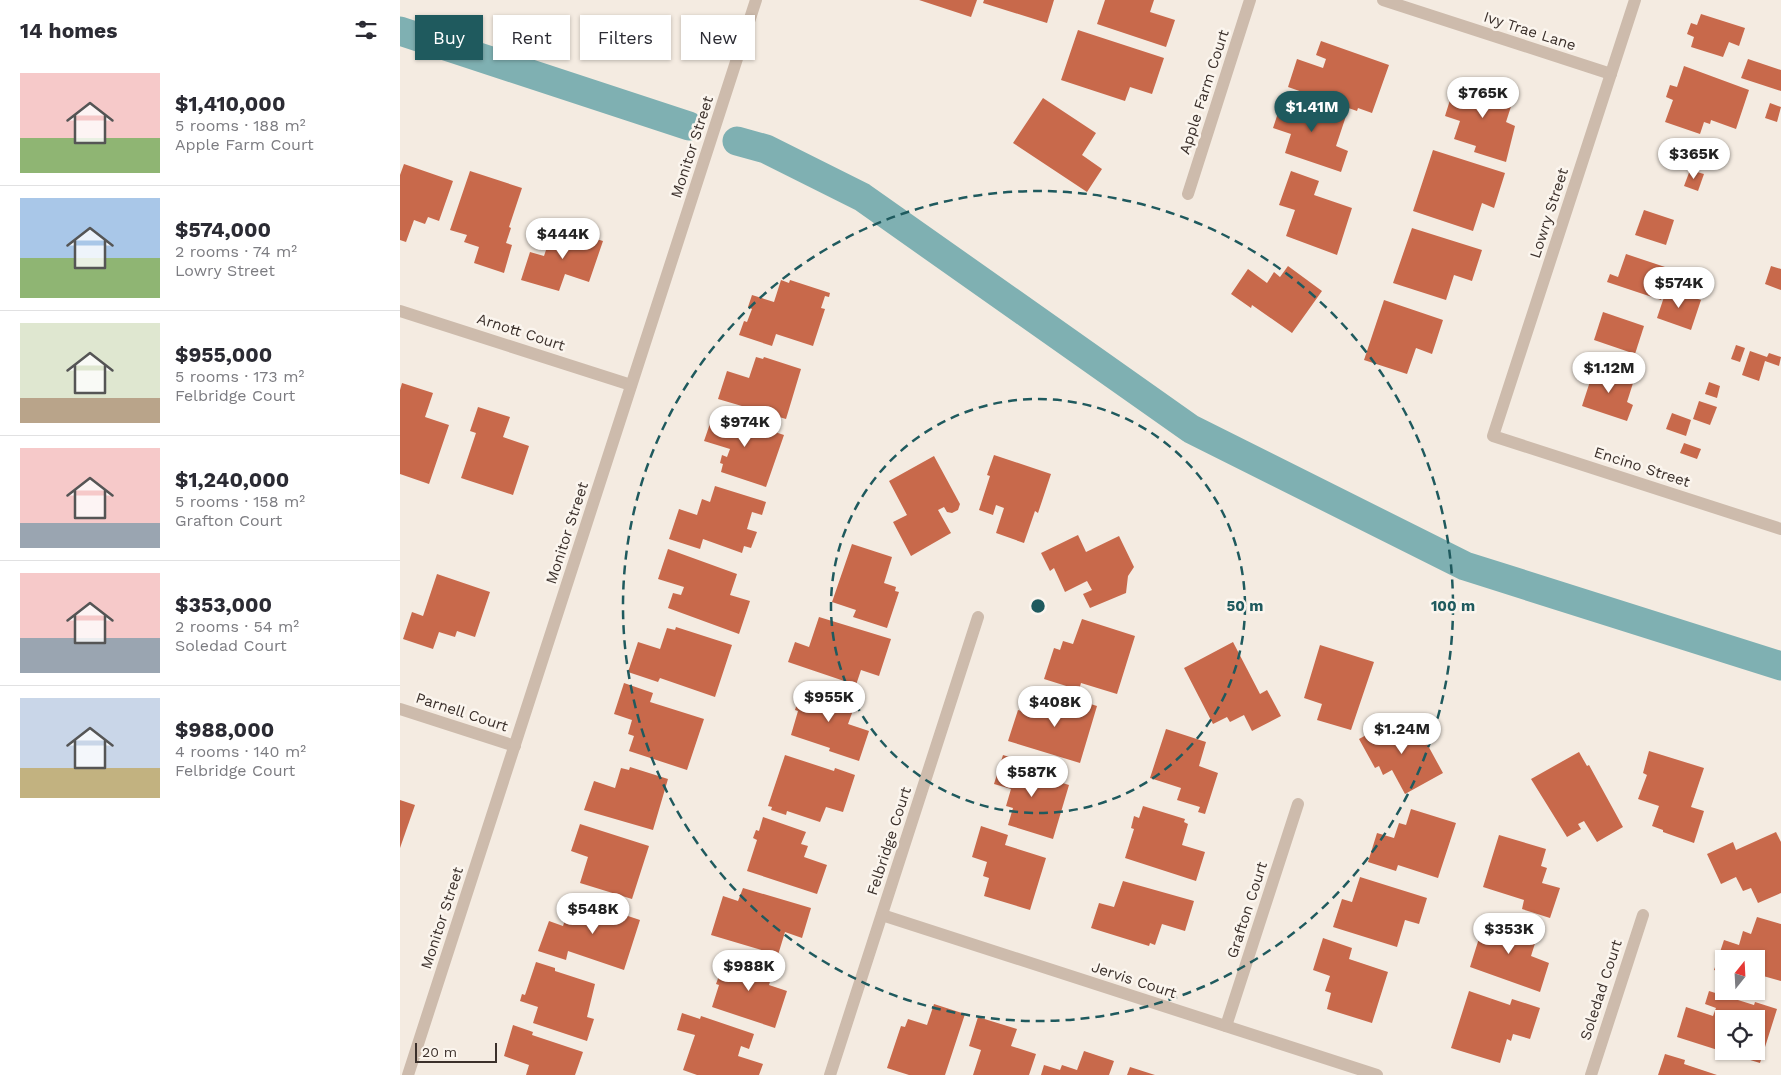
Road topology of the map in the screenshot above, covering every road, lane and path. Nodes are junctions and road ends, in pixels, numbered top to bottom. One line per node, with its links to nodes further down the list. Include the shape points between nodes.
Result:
1 (756, 0): 8 (street, Monitor Street)
2 (1250, 0): 6 (street, Apple Farm Court)
3 (1383, 0): 5 (street, Ivy Trae Lane)
4 (1635, 0): 5 (street, Lowry Street)
5 (1611, 74): 9 (street, Lowry Street)
6 (1188, 194)
7 (400, 311): 8 (street, Arnott Court)
8 (632, 385): 13 (street, Monitor Street)
9 (1493, 436): 10 (street, Encino Street)
10 (1781, 529)
11 (978, 617): 15 (street, Felbridge Court)
12 (400, 709): 13 (street, Parnell Court)
13 (515, 746): 18 (street, Monitor Street)
14 (1298, 804): 17 (street, Grafton Court)
15 (882, 915): 17 (street, Jervis Court); 19 (street, Felbridge Court)
16 (1642, 915): 21 (street, Soledad Court)
17 (1226, 1026): 20 (street, Jervis Court)
18 (408, 1075)
19 (830, 1075)
20 (1377, 1075)
21 (1591, 1075)

